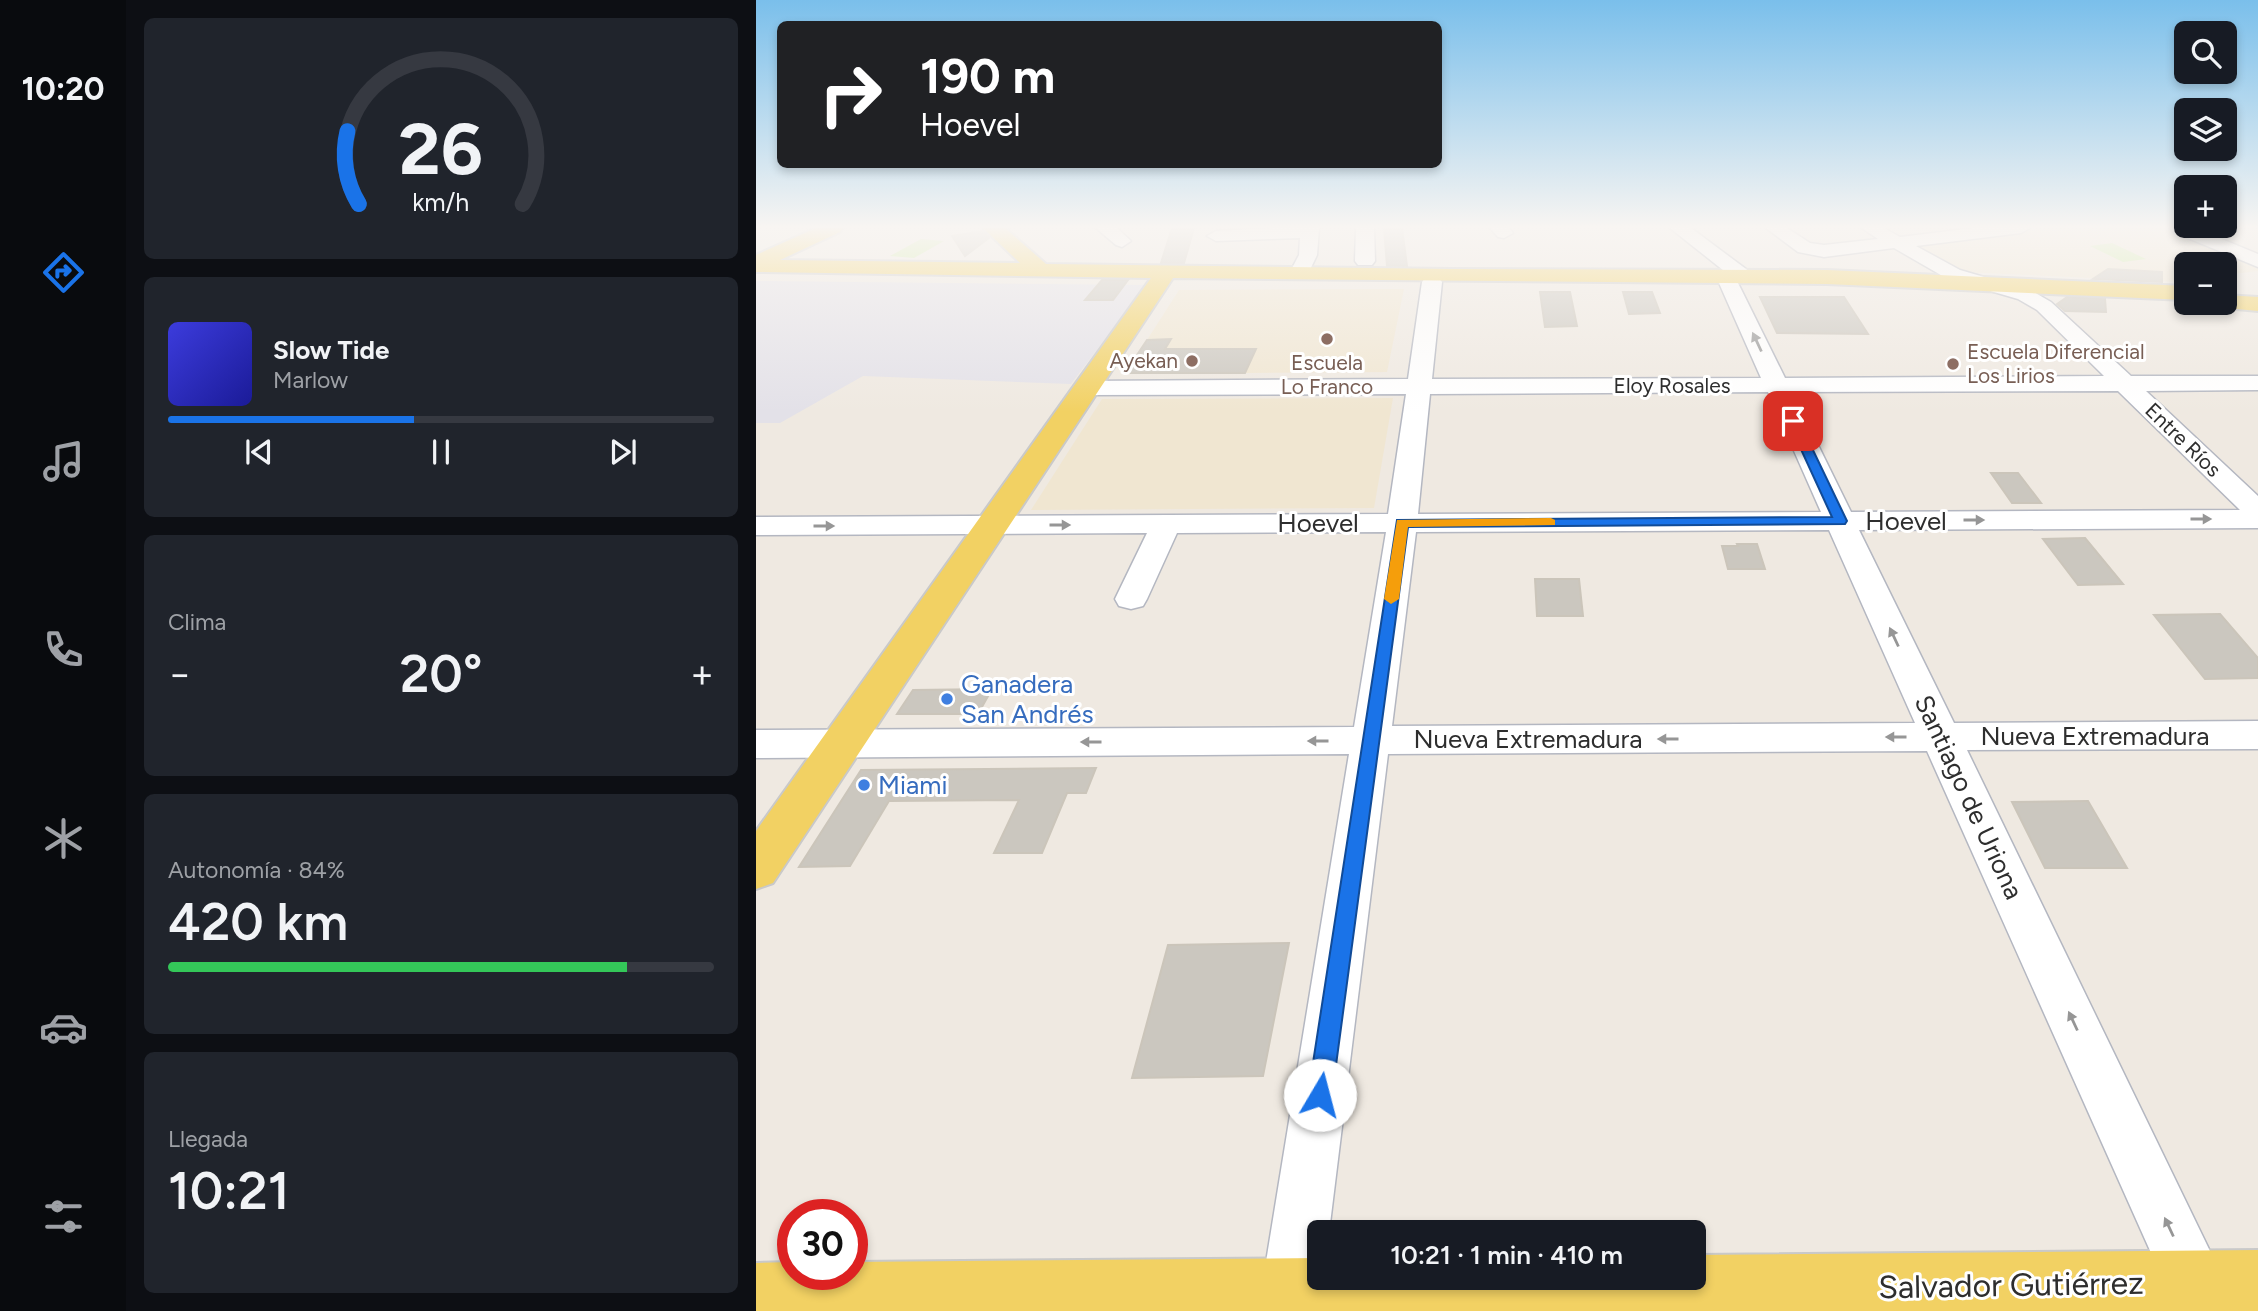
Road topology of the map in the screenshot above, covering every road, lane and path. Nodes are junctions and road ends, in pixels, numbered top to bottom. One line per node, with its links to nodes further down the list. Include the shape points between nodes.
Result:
1 (1154, 289): 18 (main road)
2 (1431, 289): 17 (street)
3 (1740, 289): 16 (street, Santiago de Uriona, one-way to 3)
4 (1991, 289): 7 (main road)
5 (2007, 289): 7 (street, Entre Ríos)
6 (2113, 289): 8 (main road)
7 (2011, 290): 11 (main road); 15 (street, Entre Ríos, via 2044,306)
8 (2174, 292)
9 (2237, 296): 10 (main road)
10 (2258, 297)
11 (2174, 299)
12 (2237, 303): 13 (main road)
13 (2258, 304)
14 (2258, 383): 15 (street, Eloy Rosales)
15 (2124, 384): 16 (street, Eloy Rosales); 19 (street, Entre Ríos)
16 (1777, 385): 17 (street, Eloy Rosales); 21 (street, Santiago de Uriona)
17 (1419, 387): 18 (street, Eloy Rosales); 22 (street)
18 (1086, 388): 24 (main road)
19 (2258, 512)
20 (2258, 519): 21 (street, Hoevel, one-way to 20)
21 (1840, 521): 22 (street, Hoevel); 28 (street, Santiago de Uriona, one-way to 21)
22 (1402, 523): 23 (street, Hoevel); 29 (street)
23 (1167, 524): 24 (street, Hoevel, one-way to 23); 26 (street)
24 (992, 525): 25 (street, Hoevel, one-way to 24); 30 (main road)
25 (756, 526)
26 (1131, 599)
27 (2258, 735): 28 (street, Nueva Extremadura)
28 (1941, 737): 29 (street, Nueva Extremadura, one-way to 29); 34 (street, Santiago de Uriona, one-way to 28)
29 (1371, 740): 30 (street, Nueva Extremadura, one-way to 30); 36 (street)
30 (842, 743): 31 (street, Nueva Extremadura); 32 (main road)
31 (756, 744)
32 (756, 869)
33 (2258, 1283): 34 (main road, Salvador Gutiérrez)
34 (2201, 1297): 36 (main road, Salvador Gutiérrez)
35 (777, 1301): 36 (main road, Salvador Gutiérrez)
36 (1290, 1301)

